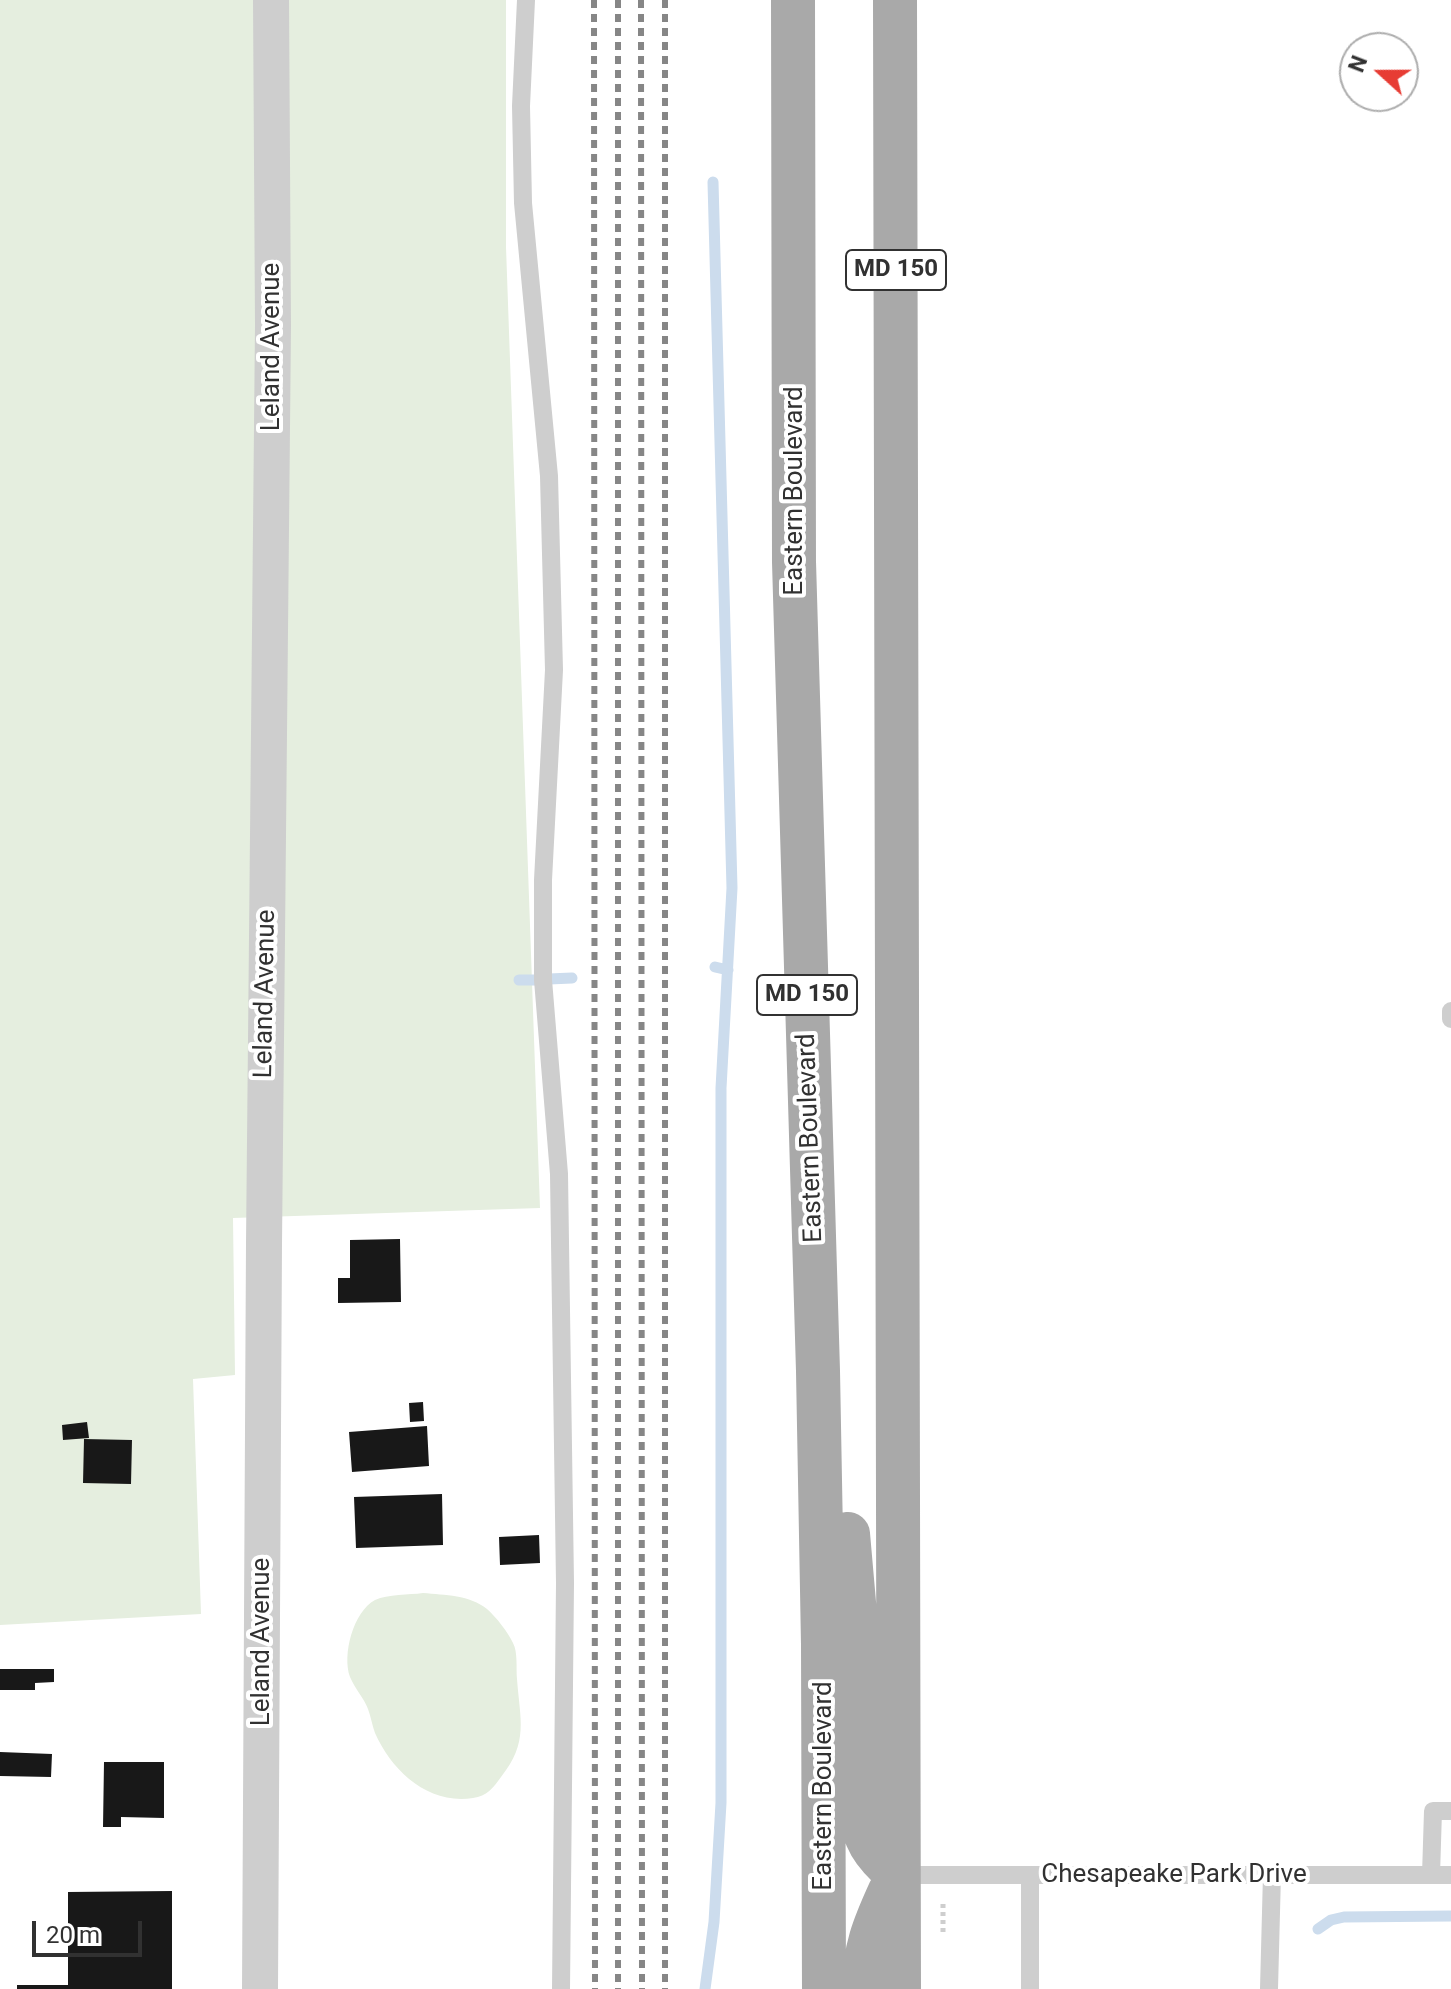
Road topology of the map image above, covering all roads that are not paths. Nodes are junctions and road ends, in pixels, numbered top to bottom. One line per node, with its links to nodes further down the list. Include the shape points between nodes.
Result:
1 (271, 0): 16 (street, Leland Avenue)
2 (526, 0): 17 (lane, via 523,203 549,476 554,670 543,980 559,1174 565,1583)
3 (793, 0): 9 (main road, Eastern Boulevard / MD 150, via 794,562)
4 (895, 0): 6 (main road, MD 150)
5 (906, 0): 6 (main road)
6 (896, 71): 12 (main road, MD 150)
7 (1451, 1011): 8 (lane)
8 (1451, 1019)
9 (818, 1371): 12 (main road, via 845,1489 855,1614 858,1806 863,1834 879,1859); 18 (main road, Eastern Boulevard / MD 150)
10 (1451, 1811): 14 (lane, via 1433,1811)
11 (1272, 1874): 13 (lane, Chesapeake Park Drive); 14 (lane, Chesapeake Park Drive); 22 (lane)
12 (898, 1875): 13 (lane, Chesapeake Park Drive); 19 (main road, via 872,1930); 20 (main road, MD 150)
13 (1030, 1875): 21 (lane)
14 (1431, 1875): 15 (lane, Chesapeake Park Drive)
15 (1451, 1875)
16 (260, 1989)
17 (561, 1989)
18 (824, 1989)
19 (864, 1989)
20 (899, 1989)
21 (1030, 1989)
22 (1269, 1989)

